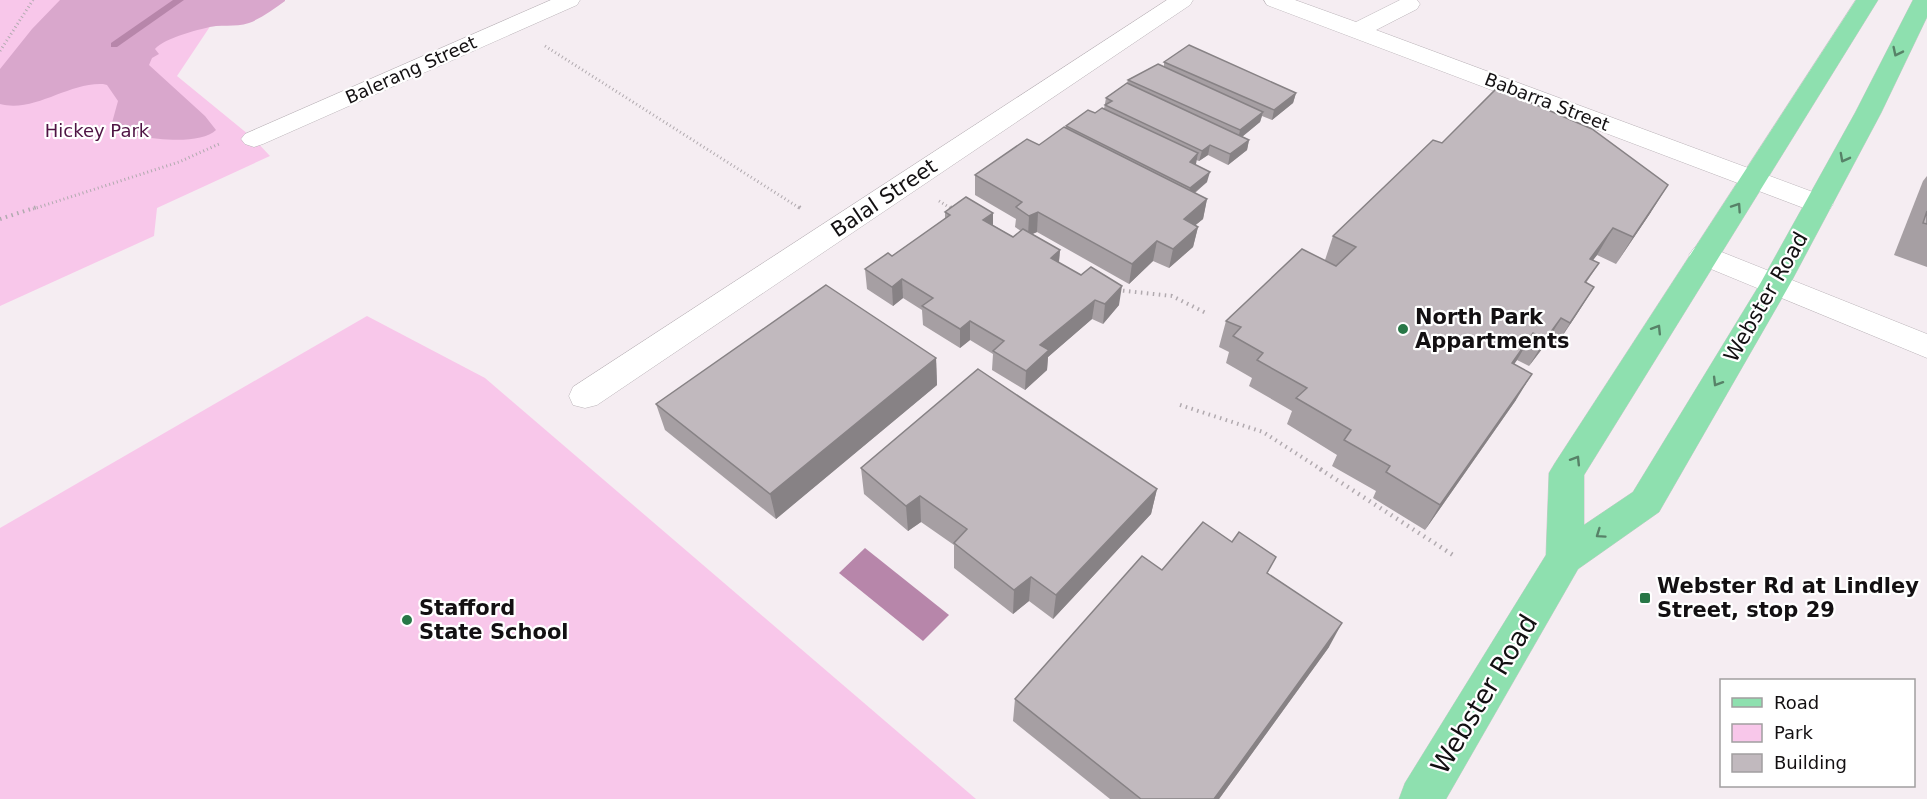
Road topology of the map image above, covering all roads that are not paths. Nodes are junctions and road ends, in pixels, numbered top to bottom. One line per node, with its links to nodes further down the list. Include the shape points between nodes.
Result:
1 (569, 0): 8 (street, Balerang Street)
2 (1182, 0): 14 (street, Balal Street)
3 (1275, 0): 7 (street, Babarra Street)
4 (1867, 0): 9 (main road, Webster Road)
5 (1924, 0): 10 (main road, Webster Road, one-way to 10)
6 (1409, 4): 7 (street)
7 (1357, 31): 9 (street, Babarra Street)
8 (254, 139)
9 (1755, 180): 10 (street, Babarra Street); 11 (main road, Webster Road, one-way to 9)
10 (1820, 204): 12 (main road, Webster Road)
11 (1704, 255): 12 (street); 15 (main road, Webster Road, one-way to 11, via 1567,473)
12 (1775, 284): 13 (street); 15 (main road, Webster Road, one-way to 15, via 1646,502)
13 (1927, 348)
14 (585, 396)
15 (1565, 558): 16 (main road, Webster Road)
16 (1421, 799)

